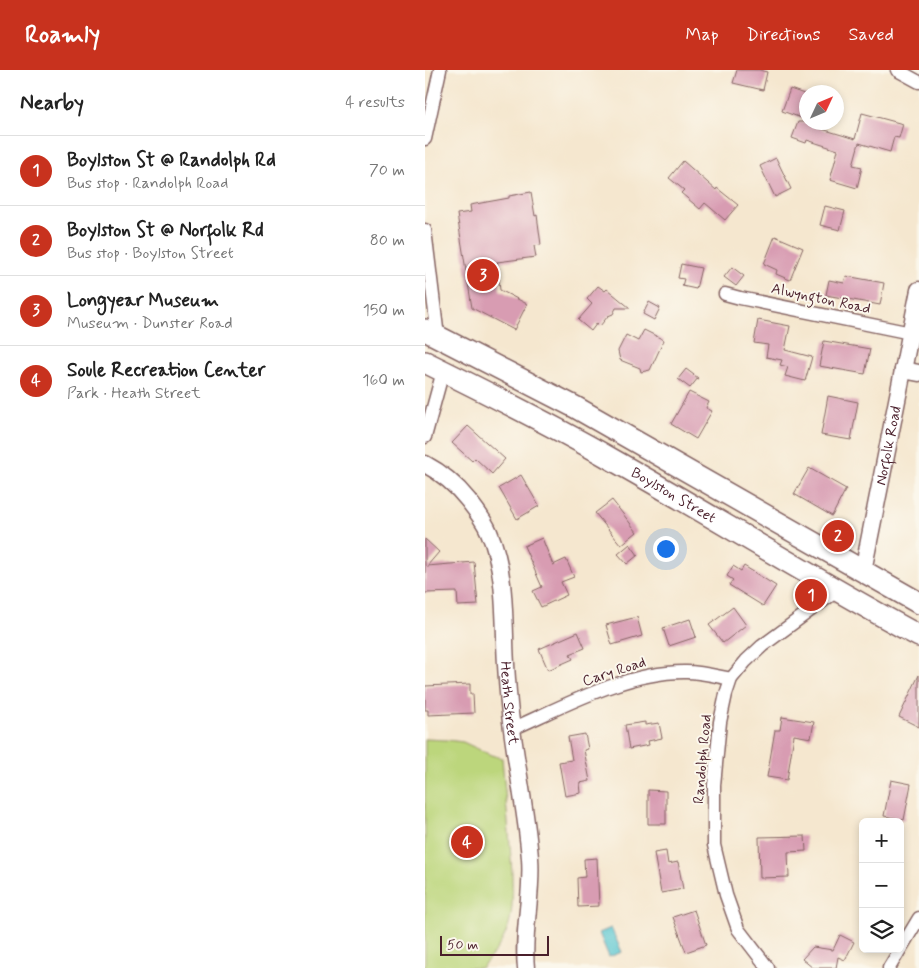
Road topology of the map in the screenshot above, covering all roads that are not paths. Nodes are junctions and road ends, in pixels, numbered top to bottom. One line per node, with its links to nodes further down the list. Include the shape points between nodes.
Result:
1 (441, 70): 4 (street)
2 (897, 70): 3 (street)
3 (919, 82)
4 (425, 139)
5 (425, 230): 8 (street)
6 (919, 290): 9 (street, Norfolk Road)
7 (725, 294): 9 (street, Alwyngton Road)
8 (431, 333): 14 (highway, Boylston Street, via 583,411)
9 (911, 333): 11 (street, Norfolk Road)
10 (434, 366): 12 (street); 15 (highway, Boylston Street, via 595,450)
11 (911, 372): 14 (street, Norfolk Road)
12 (425, 437)
13 (425, 464): 19 (street, Heath Street, via 459,489 489,530 501,577)
14 (863, 571): 16 (highway, Boylston Street)
15 (838, 590): 17 (highway, Boylston Street); 18 (street, Randolph Road, via 762,646)
16 (919, 603)
17 (919, 636)
18 (731, 679): 19 (street, Cary Road, via 684,672 651,675 619,683); 22 (street, Randolph Road, via 720,722 714,785 714,845 738,928)
19 (512, 729): 21 (street, Heath Street, via 530,860 524,942)
20 (919, 918): 23 (street)
21 (526, 968)
22 (768, 968)
23 (889, 968)

